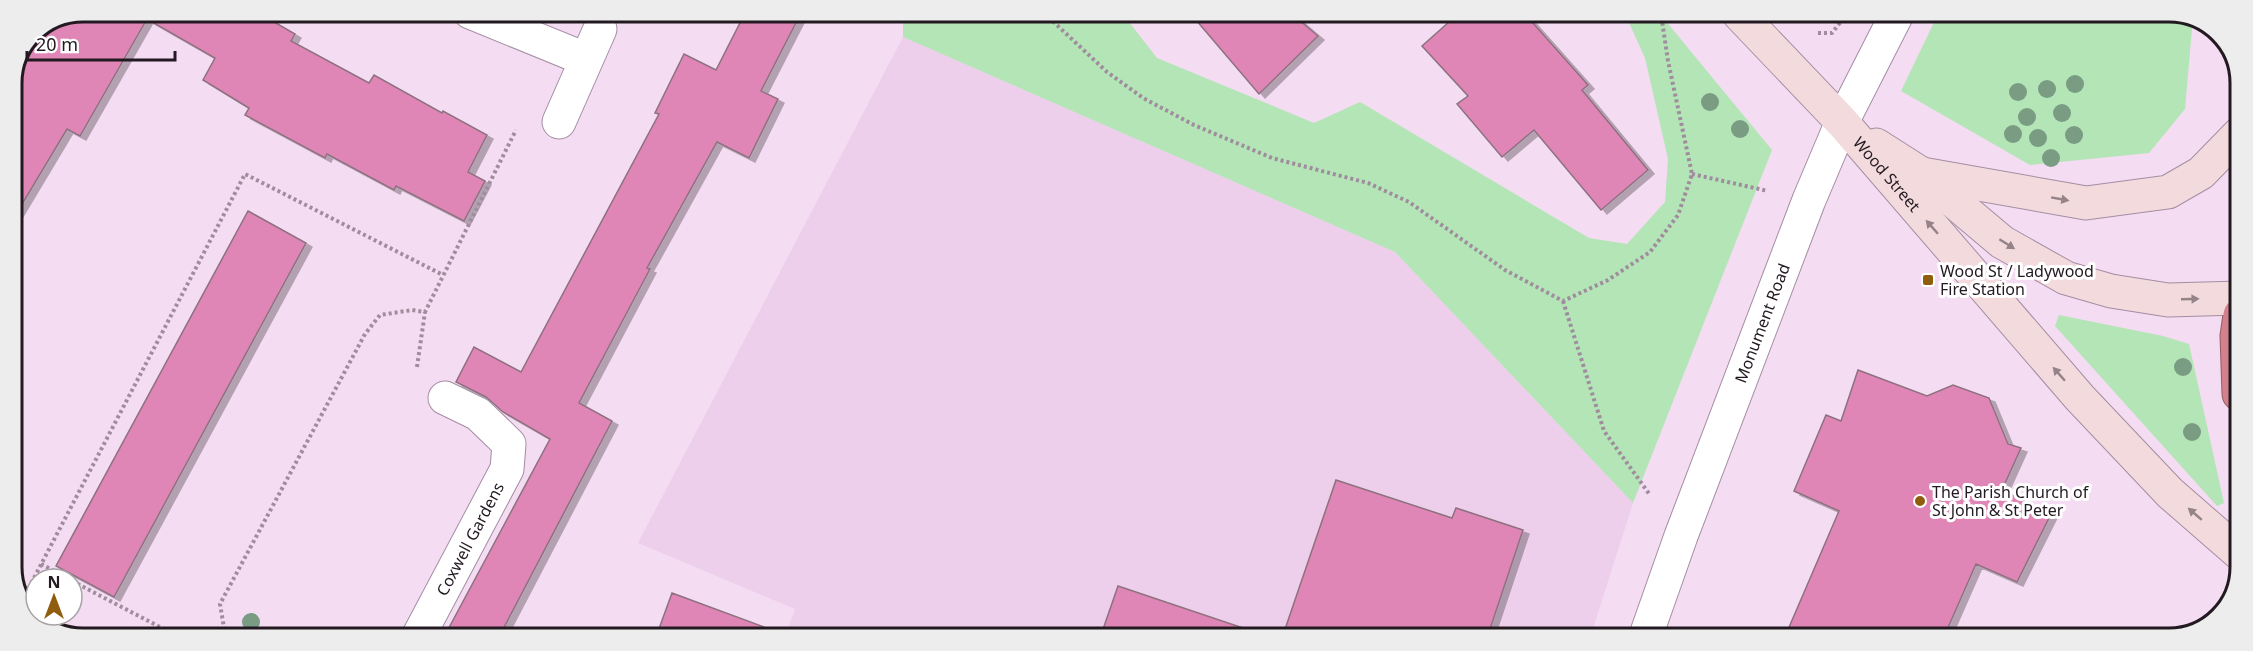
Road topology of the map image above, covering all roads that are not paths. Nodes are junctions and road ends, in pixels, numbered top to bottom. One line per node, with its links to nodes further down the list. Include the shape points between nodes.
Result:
1 (494, 22): 5 (street)
2 (1747, 22): 7 (main road)
3 (1893, 22): 7 (street, Monument Road)
4 (600, 29): 5 (street)
5 (585, 59): 6 (street)
6 (559, 122)
7 (1842, 122): 9 (main road, Wood Street); 12 (main road, Wood Street, one-way to 7, via 2170,493 2080,398); 13 (street, Monument Road)
8 (2230, 143): 9 (main road, one-way to 8, via 2097,202 2168,192 2201,173)
9 (1920, 173): 10 (main road, Wood Street, one-way to 10, via 2002,242 2066,278 2111,291 2168,300)
10 (2230, 298)
11 (445, 398): 14 (street, Coxwell Gardens, via 478,414 508,444 507,469)
12 (2230, 545)
13 (1649, 626)
14 (423, 628)

